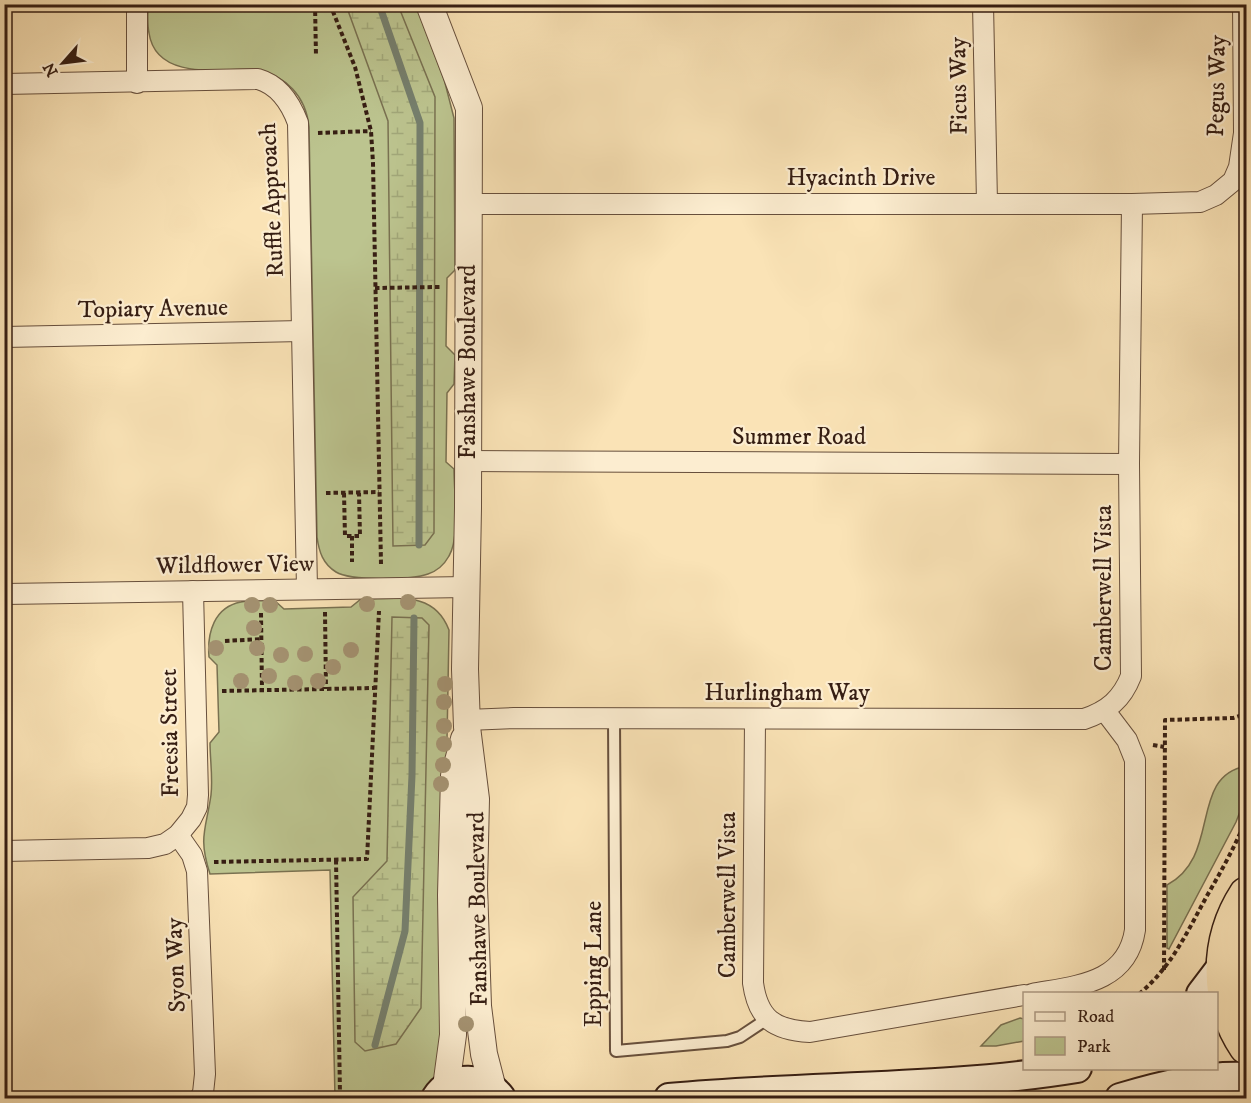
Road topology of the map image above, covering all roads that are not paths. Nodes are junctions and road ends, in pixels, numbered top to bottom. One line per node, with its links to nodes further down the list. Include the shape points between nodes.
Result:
1 (137, 4): 5 (street)
2 (429, 4): 9 (street, Fanshawe Boulevard, via 469,108)
3 (983, 4): 8 (street, Ficus Way)
4 (1243, 4): 7 (street, Pegus Way, via 1244,133)
5 (137, 82): 6 (street, Ruffle Approach); 11 (street, Ruffle Approach, via 258,79 278,90 287,101 298,123)
6 (4, 84)
7 (1239, 168): 10 (street, Hyacinth Drive, via 1224,190 1208,199)
8 (987, 203): 9 (street, Hyacinth Drive); 10 (street, Hyacinth Drive)
9 (468, 204): 13 (street, Fanshawe Boulevard)
10 (1132, 204): 14 (street, Camberwell Vista)
11 (302, 332): 12 (street, Topiary Avenue); 16 (street, Ruffle Approach)
12 (4, 338)
13 (468, 461): 14 (street, Summer Road); 15 (street, Fanshawe Boulevard)
14 (1130, 464): 19 (street, Camberwell Vista, via 1131,676 1123,695)
15 (467, 587): 16 (street, Wildflower View); 22 (street, Fanshawe Boulevard)
16 (307, 589): 17 (street, Wildflower View)
17 (193, 591): 18 (street, Wildflower View); 23 (street, Freesia Street, via 198,795 191,819)
18 (4, 594)
19 (1105, 711): 21 (street, Hurlingham Way, via 1084,719); 27 (street, via 1127,740 1135,760 1133,942 1123,960 1091,983)
20 (614, 718): 21 (street, Hurlingham Way); 22 (street, Hurlingham Way, via 514,718); 30 (lane, Epping Lane, via 616,1051 727,1041)
21 (755, 719): 30 (street, Camberwell Vista, via 753,983)
22 (467, 724): 34 (street, Fanshawe Boulevard, via 454,776 453,1035); 35 (street, Fanshawe Boulevard, via 476,799 478,1006 484,1053)
23 (178, 835): 24 (street, via 165,844 148,848); 36 (street, Syon Way, via 192,855 197,871 205,1074)
24 (4, 851)
25 (1246, 894): 26 (highway, via 1229,929)
26 (1223, 965): 28 (main road); 31 (highway, via 1226,1001)
27 (1038, 992)
28 (1202, 992)
29 (1023, 995): 30 (street, via 810,1032 778,1027)
30 (767, 1019)
31 (1246, 1047)
32 (1065, 1070): 37 (main road, via 962,1082)
33 (1246, 1077): 38 (main road, via 1222,1076)
34 (441, 1093): 35 (main road, via 457,1082 470,1080)
35 (502, 1095)
36 (200, 1098)
37 (669, 1098)
38 (1120, 1098)

